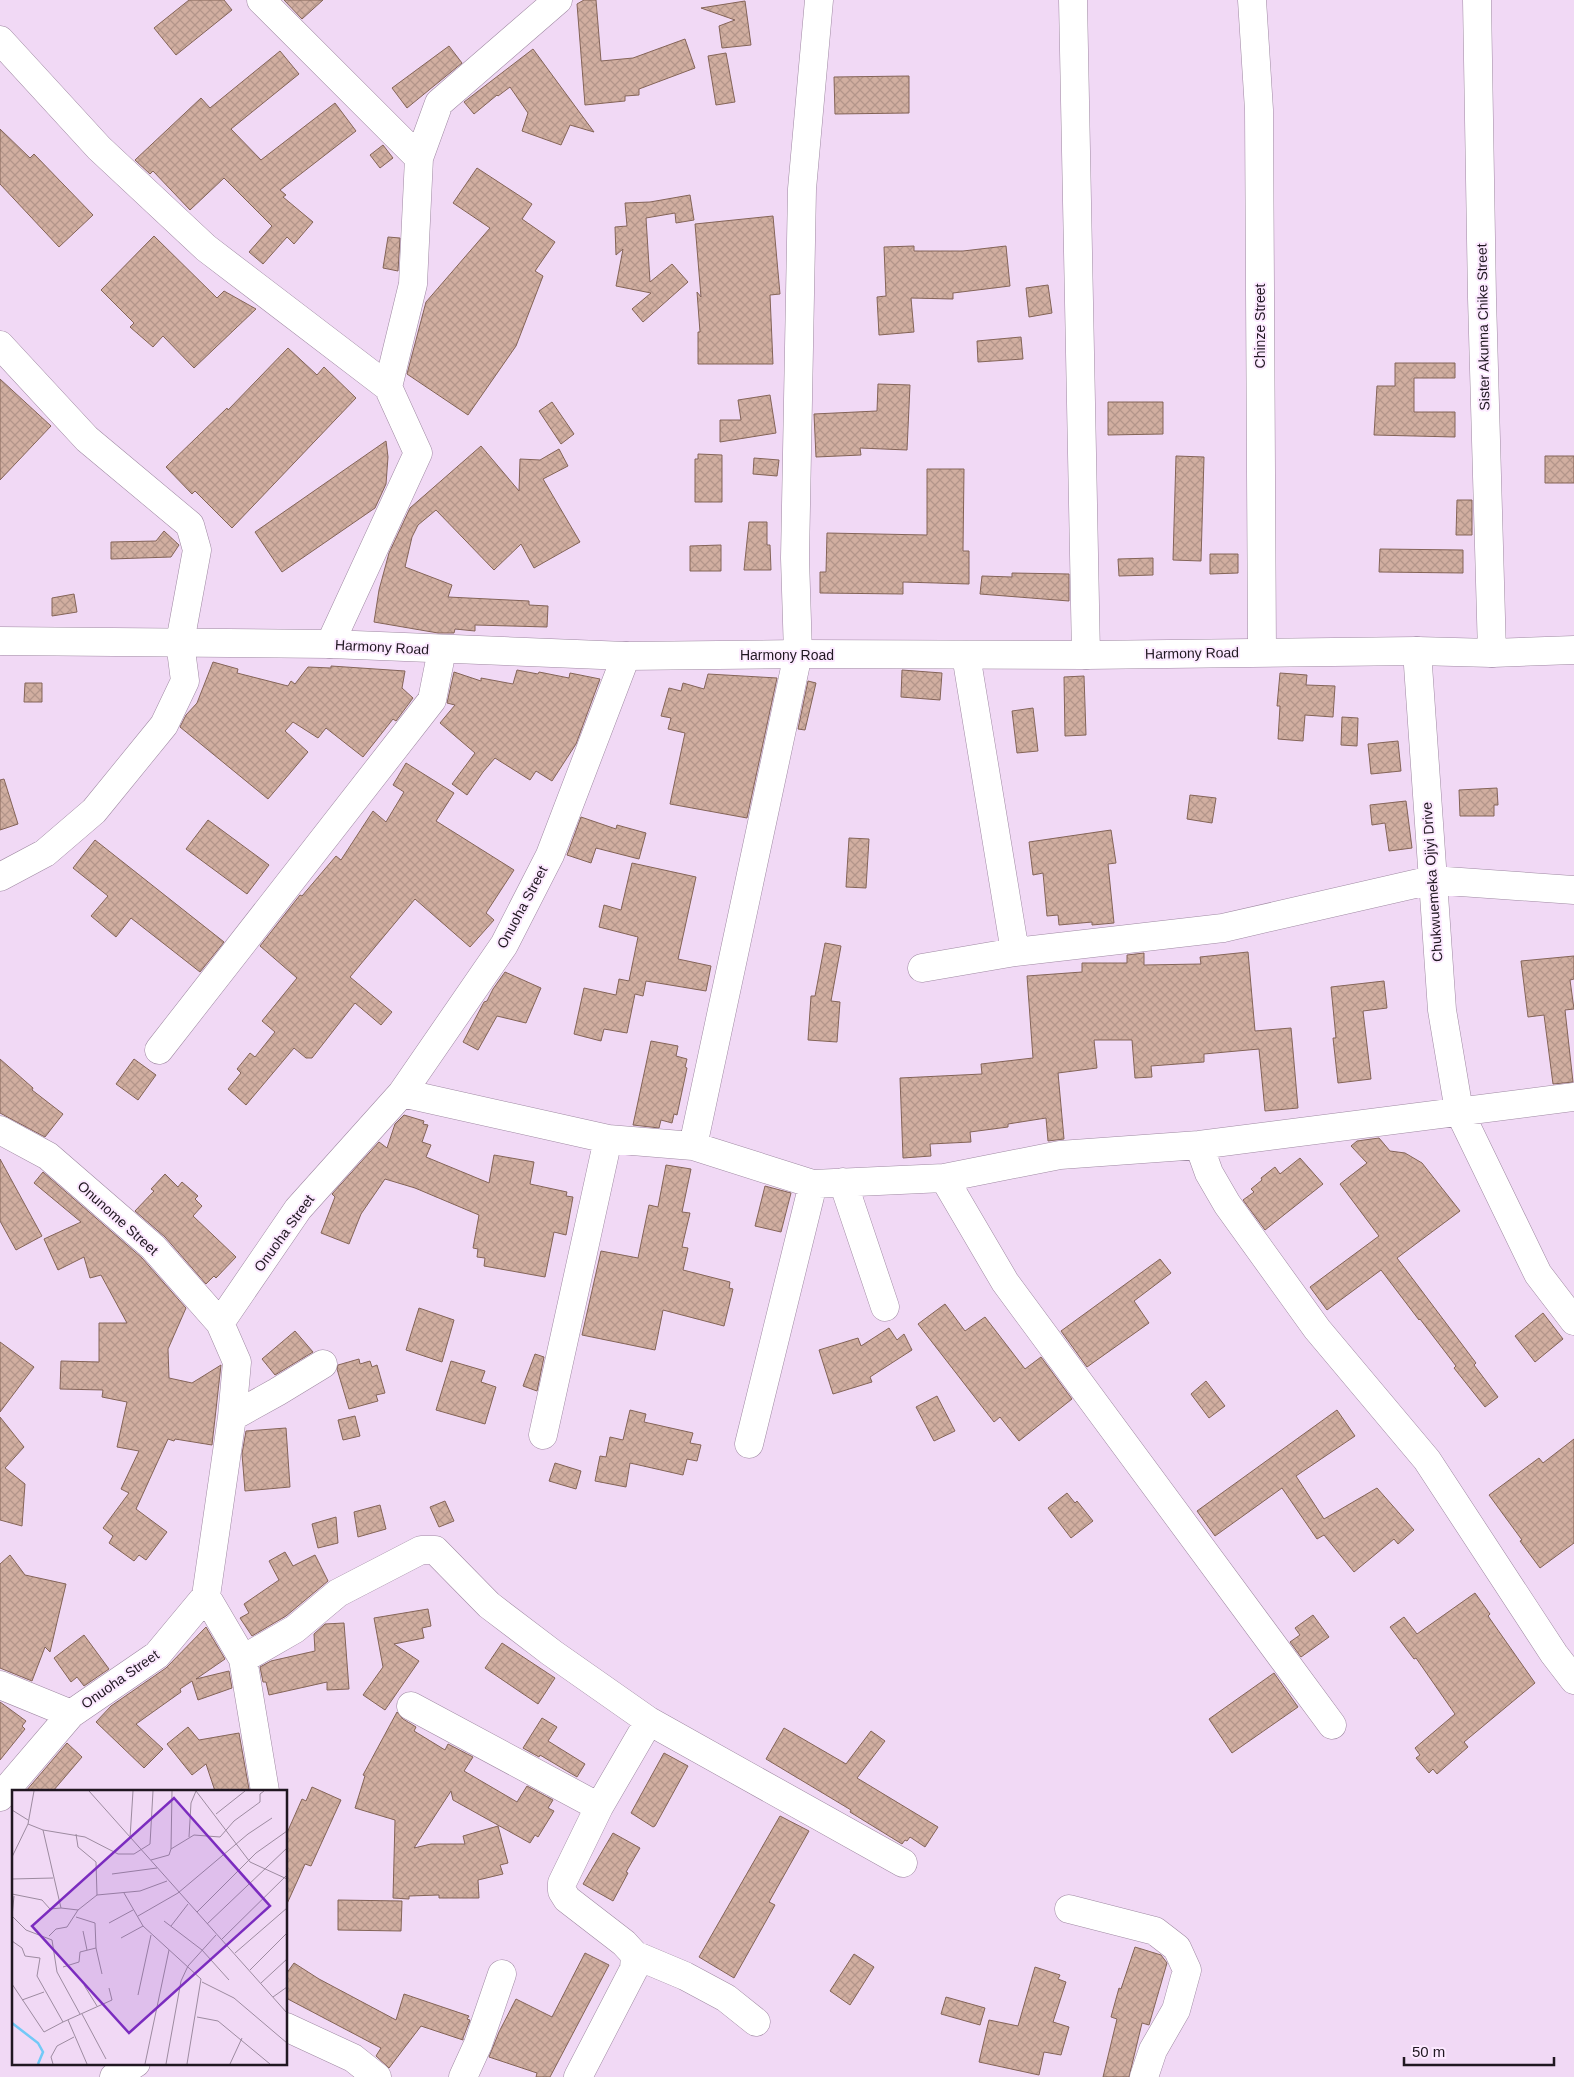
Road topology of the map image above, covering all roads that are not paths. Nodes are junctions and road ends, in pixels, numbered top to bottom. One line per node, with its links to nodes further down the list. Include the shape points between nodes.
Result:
1 (261, 0): 8 (street)
2 (558, 0): 8 (street, via 439,103)
3 (819, 0): 19 (street, via 802,189 795,558)
4 (1073, 0): 22 (street)
5 (1252, 0): 16 (street, Chinze Street, via 1259,110)
6 (1477, 0): 18 (street, Sister Akunna Chike Street)
7 (0, 40): 10 (street, via 99,148 206,248)
8 (419, 158): 10 (street, via 413,284)
9 (0, 345): 12 (street, via 87,439 190,525 197,550)
10 (388, 387): 13 (street, via 418,453)
11 (2, 639): 12 (street, Harmony Road)
12 (180, 642): 13 (street, Harmony Road); 23 (street, via 185,681 164,725 94,811 45,853)
13 (330, 644): 14 (street, Harmony Road)
14 (442, 650): 21 (street, Harmony Road); 28 (street, via 432,700)
15 (1574, 650): 18 (street, Harmony Road)
16 (1262, 652): 17 (street, Harmony Road); 22 (street, Harmony Road)
17 (1417, 652): 18 (street, Harmony Road); 24 (street, Chukwuemeka Ojiyi Drive)
18 (1492, 653)
19 (798, 654): 20 (street, Harmony Road); 21 (street, Harmony Road); 35 (street)
20 (966, 655): 22 (street, Harmony Road); 26 (street)
21 (626, 656): 29 (street, Onuoha Street, via 550,855 504,945)
22 (1086, 656)
23 (0, 877)
24 (1432, 880): 25 (street); 26 (street, via 1223,928); 31 (street, Chukwuemeka Ojiyi Drive, via 1442,1010)
25 (1574, 890)
26 (1015, 952): 27 (street)
27 (922, 968)
28 (159, 1050)
29 (402, 1093): 33 (street); 41 (street, Onuoha Street, via 298,1209)
30 (1574, 1097): 31 (street)
31 (1459, 1111): 34 (street); 40 (street, Chukwuemeka Ojiyi Drive, via 1538,1274)
32 (0, 1130): 41 (street, Onunome Street, via 48,1156 153,1247)
33 (608, 1140): 35 (street); 44 (street)
34 (1199, 1145): 36 (street, via 1060,1155); 48 (street, via 1209,1174 1233,1211 1317,1329 1427,1460)
35 (693, 1146): 38 (street)
36 (944, 1178): 37 (street); 53 (street, via 1005,1282)
37 (843, 1182): 38 (street); 39 (street)
38 (813, 1184): 45 (street)
39 (884, 1307)
40 (1574, 1321)
41 (220, 1323): 43 (street, via 237,1362)
42 (323, 1364): 43 (street)
43 (232, 1417): 46 (street)
44 (543, 1435)
45 (749, 1444)
46 (206, 1596): 47 (street); 51 (street, Onuoha Street, via 157,1655)
47 (243, 1659): 52 (street, via 295,1629 338,1593 421,1550 436,1550 489,1605); 54 (street)
48 (1574, 1680)
49 (0, 1685): 51 (street, Onuoha Street)
50 (411, 1706): 56 (street)
51 (71, 1714): 55 (street)
52 (649, 1721): 56 (street); 57 (street)
53 (1332, 1725)
54 (265, 1790)
55 (0, 1797)
56 (599, 1807): 59 (street, via 562,1883 562,1890 568,1899 624,1943)
57 (903, 1863)
58 (1069, 1909): 68 (street, via 1155,1931 1178,1948 1187,1970 1176,2010 1153,2050)
59 (634, 1955): 61 (street, via 685,1976 726,1998); 67 (street, via 634,1968)
60 (502, 1974): 66 (street)
61 (756, 2022)
62 (288, 2028): 65 (street, via 352,2058)
63 (134, 2064): 64 (street)
64 (114, 2077)
65 (377, 2077)
66 (463, 2077)
67 (578, 2077)
68 (1144, 2077)

